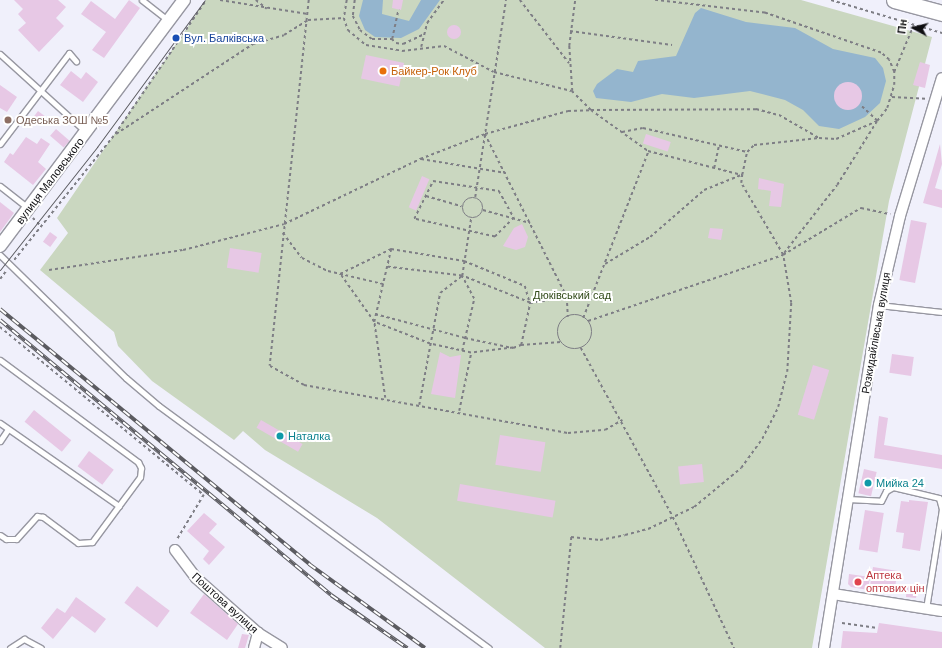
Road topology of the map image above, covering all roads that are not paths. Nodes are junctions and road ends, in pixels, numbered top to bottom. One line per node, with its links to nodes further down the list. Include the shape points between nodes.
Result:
1 (142, 0): 5 (lane)
2 (184, 0): 5 (street, вулиця Маловського)
3 (894, 0): 4 (main road)
4 (942, 13)
5 (169, 21): 10 (street, вулиця Маловського)
6 (0, 54): 9 (lane)
7 (76, 61): 9 (lane, via 69,53)
8 (942, 78): 16 (street, Розкидайлівська вулиця, via 900,216)
9 (41, 91): 10 (lane); 11 (lane)
10 (87, 133): 13 (street, вулиця Маловського)
11 (0, 144)
12 (0, 186): 13 (lane)
13 (29, 209): 14 (street, вулиця Маловського)
14 (0, 246)
15 (0, 255): 34 (lane, via 126,378 159,406)
16 (879, 305): 17 (lane); 22 (street, Розкидайлівська вулиця)
17 (942, 312)
18 (0, 360): 23 (lane, via 138,462 140,477)
19 (0, 423): 20 (lane)
20 (8, 429): 21 (lane); 23 (lane)
21 (0, 441)
22 (848, 499): 26 (street, Розкидайлівська вулиця); 27 (lane, via 881,501 886,492 893,487 939,498 942,509)
23 (119, 506): 24 (lane, via 92,542 78,543 43,517 37,516 16,538 6,539)
24 (0, 535)
25 (175, 550): 29 (street, Поштова вулиця, via 196,578)
26 (833, 594): 27 (street); 35 (street, Розкидайлівська вулиця)
27 (926, 608): 28 (street)
28 (942, 611)
29 (258, 633): 32 (street); 33 (street, Поштова вулиця)
30 (10, 648): 31 (lane, via 24,639)
31 (41, 648)
32 (254, 648)
33 (282, 648)
34 (489, 648)
35 (824, 648)

